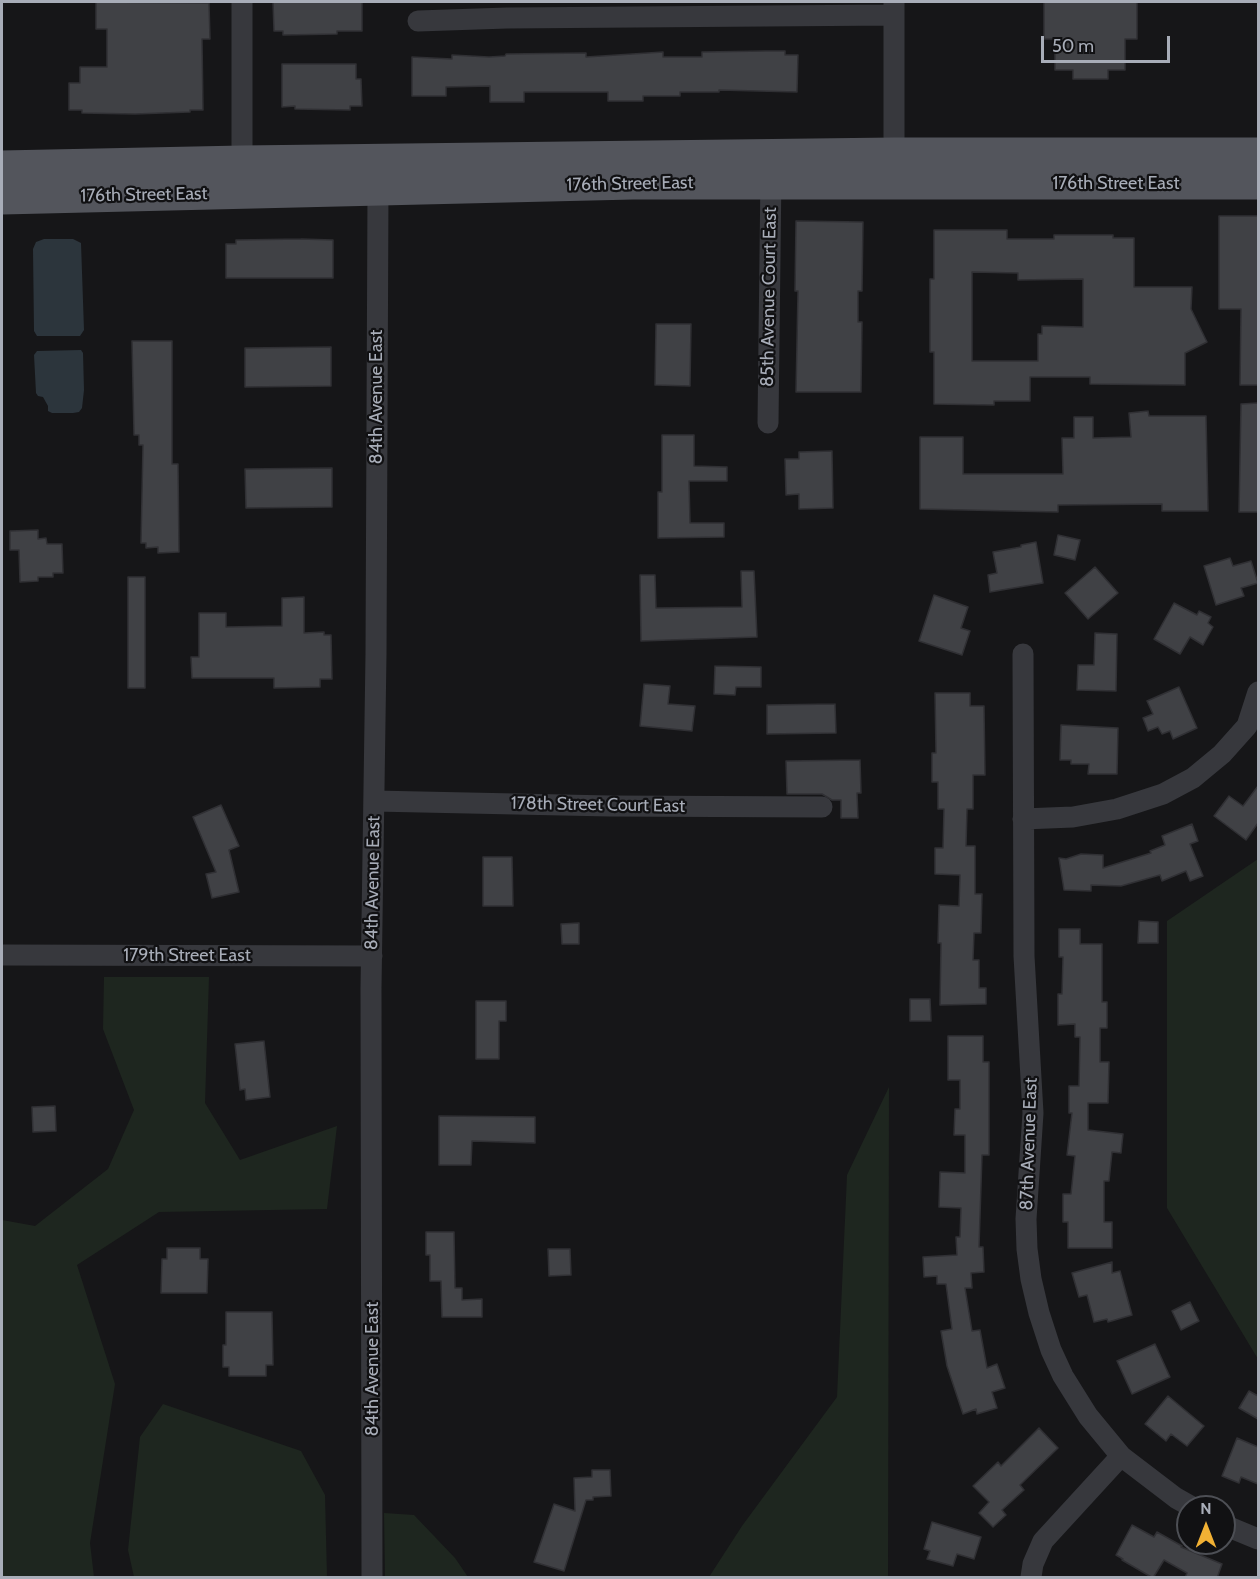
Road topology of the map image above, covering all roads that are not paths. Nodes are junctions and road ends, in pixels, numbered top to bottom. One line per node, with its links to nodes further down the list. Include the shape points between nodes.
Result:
1 (242, 2): 8 (street)
2 (777, 8): 3 (street); 4 (street)
3 (894, 8): 6 (street)
4 (507, 10): 5 (street)
5 (418, 21)
6 (894, 154): 7 (main road, 176th Street East); 8 (main road, 176th Street East); 10 (main road, via 882,168)
7 (1258, 154)
8 (242, 162): 9 (main road, 176th Street East); 11 (main road, via 233,170 211,176)
9 (2, 167)
10 (771, 178): 12 (main road, 176th Street East); 13 (main road, 176th Street East); 15 (street, 85th Avenue Court East)
11 (2, 180)
12 (1258, 183)
13 (378, 189): 14 (main road, 176th Street East); 18 (street, 84th Avenue East)
14 (2, 198)
15 (768, 423)
16 (1023, 654): 20 (street, 87th Avenue East)
17 (1258, 693): 20 (street, via 1247,726 1193,778 1163,794 1117,809 1073,817)
18 (374, 801): 19 (street, 178th Street Court East); 22 (street, 84th Avenue East)
19 (822, 807)
20 (1023, 819): 23 (street, 87th Avenue East, via 1026,1016 1033,1113 1027,1249 1039,1313 1051,1350 1088,1416)
21 (2, 955): 22 (street, 179th Street East)
22 (372, 956): 28 (street, 84th Avenue East)
23 (1121, 1456): 24 (street, 87th Avenue East); 27 (street, via 1043,1541)
24 (1176, 1497)
25 (1236, 1530): 26 (street)
26 (1258, 1539)
27 (1030, 1577)
28 (372, 1578)

